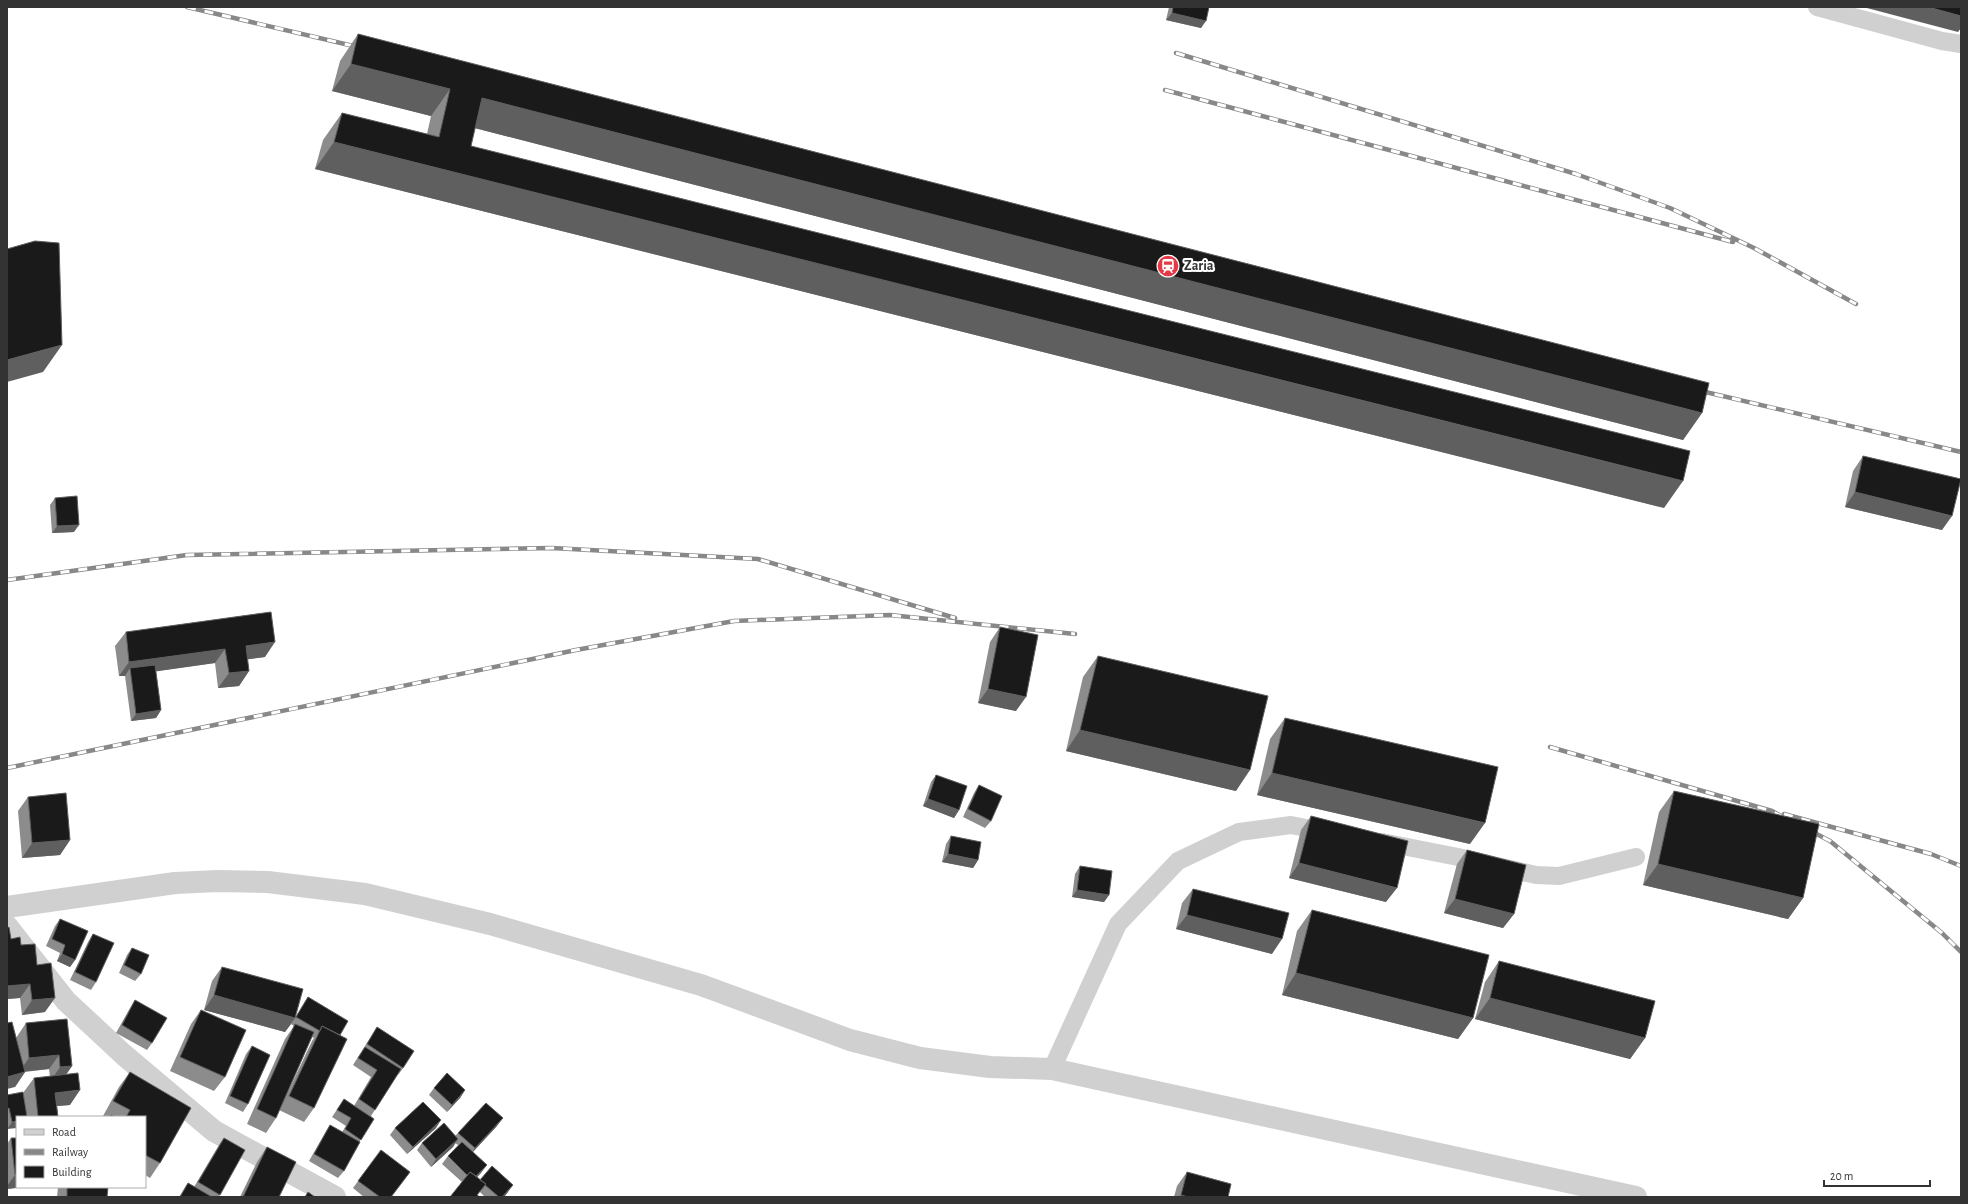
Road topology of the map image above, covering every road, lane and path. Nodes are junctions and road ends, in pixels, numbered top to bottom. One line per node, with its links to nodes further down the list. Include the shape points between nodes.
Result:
1 (1817, 7): 2 (lane)
2 (1961, 44)
3 (1344, 835): 8 (lane, via 1292,825 1239,832 1178,861 1118,924)
4 (1367, 839): 5 (lane, via 1458,856 1536,875 1559,876)
5 (1636, 857)
6 (7, 907): 8 (street, via 175,883 218,881 268,882 365,894 490,924 701,985 850,1040 920,1058 990,1067)
7 (7, 926): 9 (street, via 66,1001 124,1055 214,1131)
8 (1052, 1069): 10 (street)
9 (335, 1197)
10 (1636, 1197)

